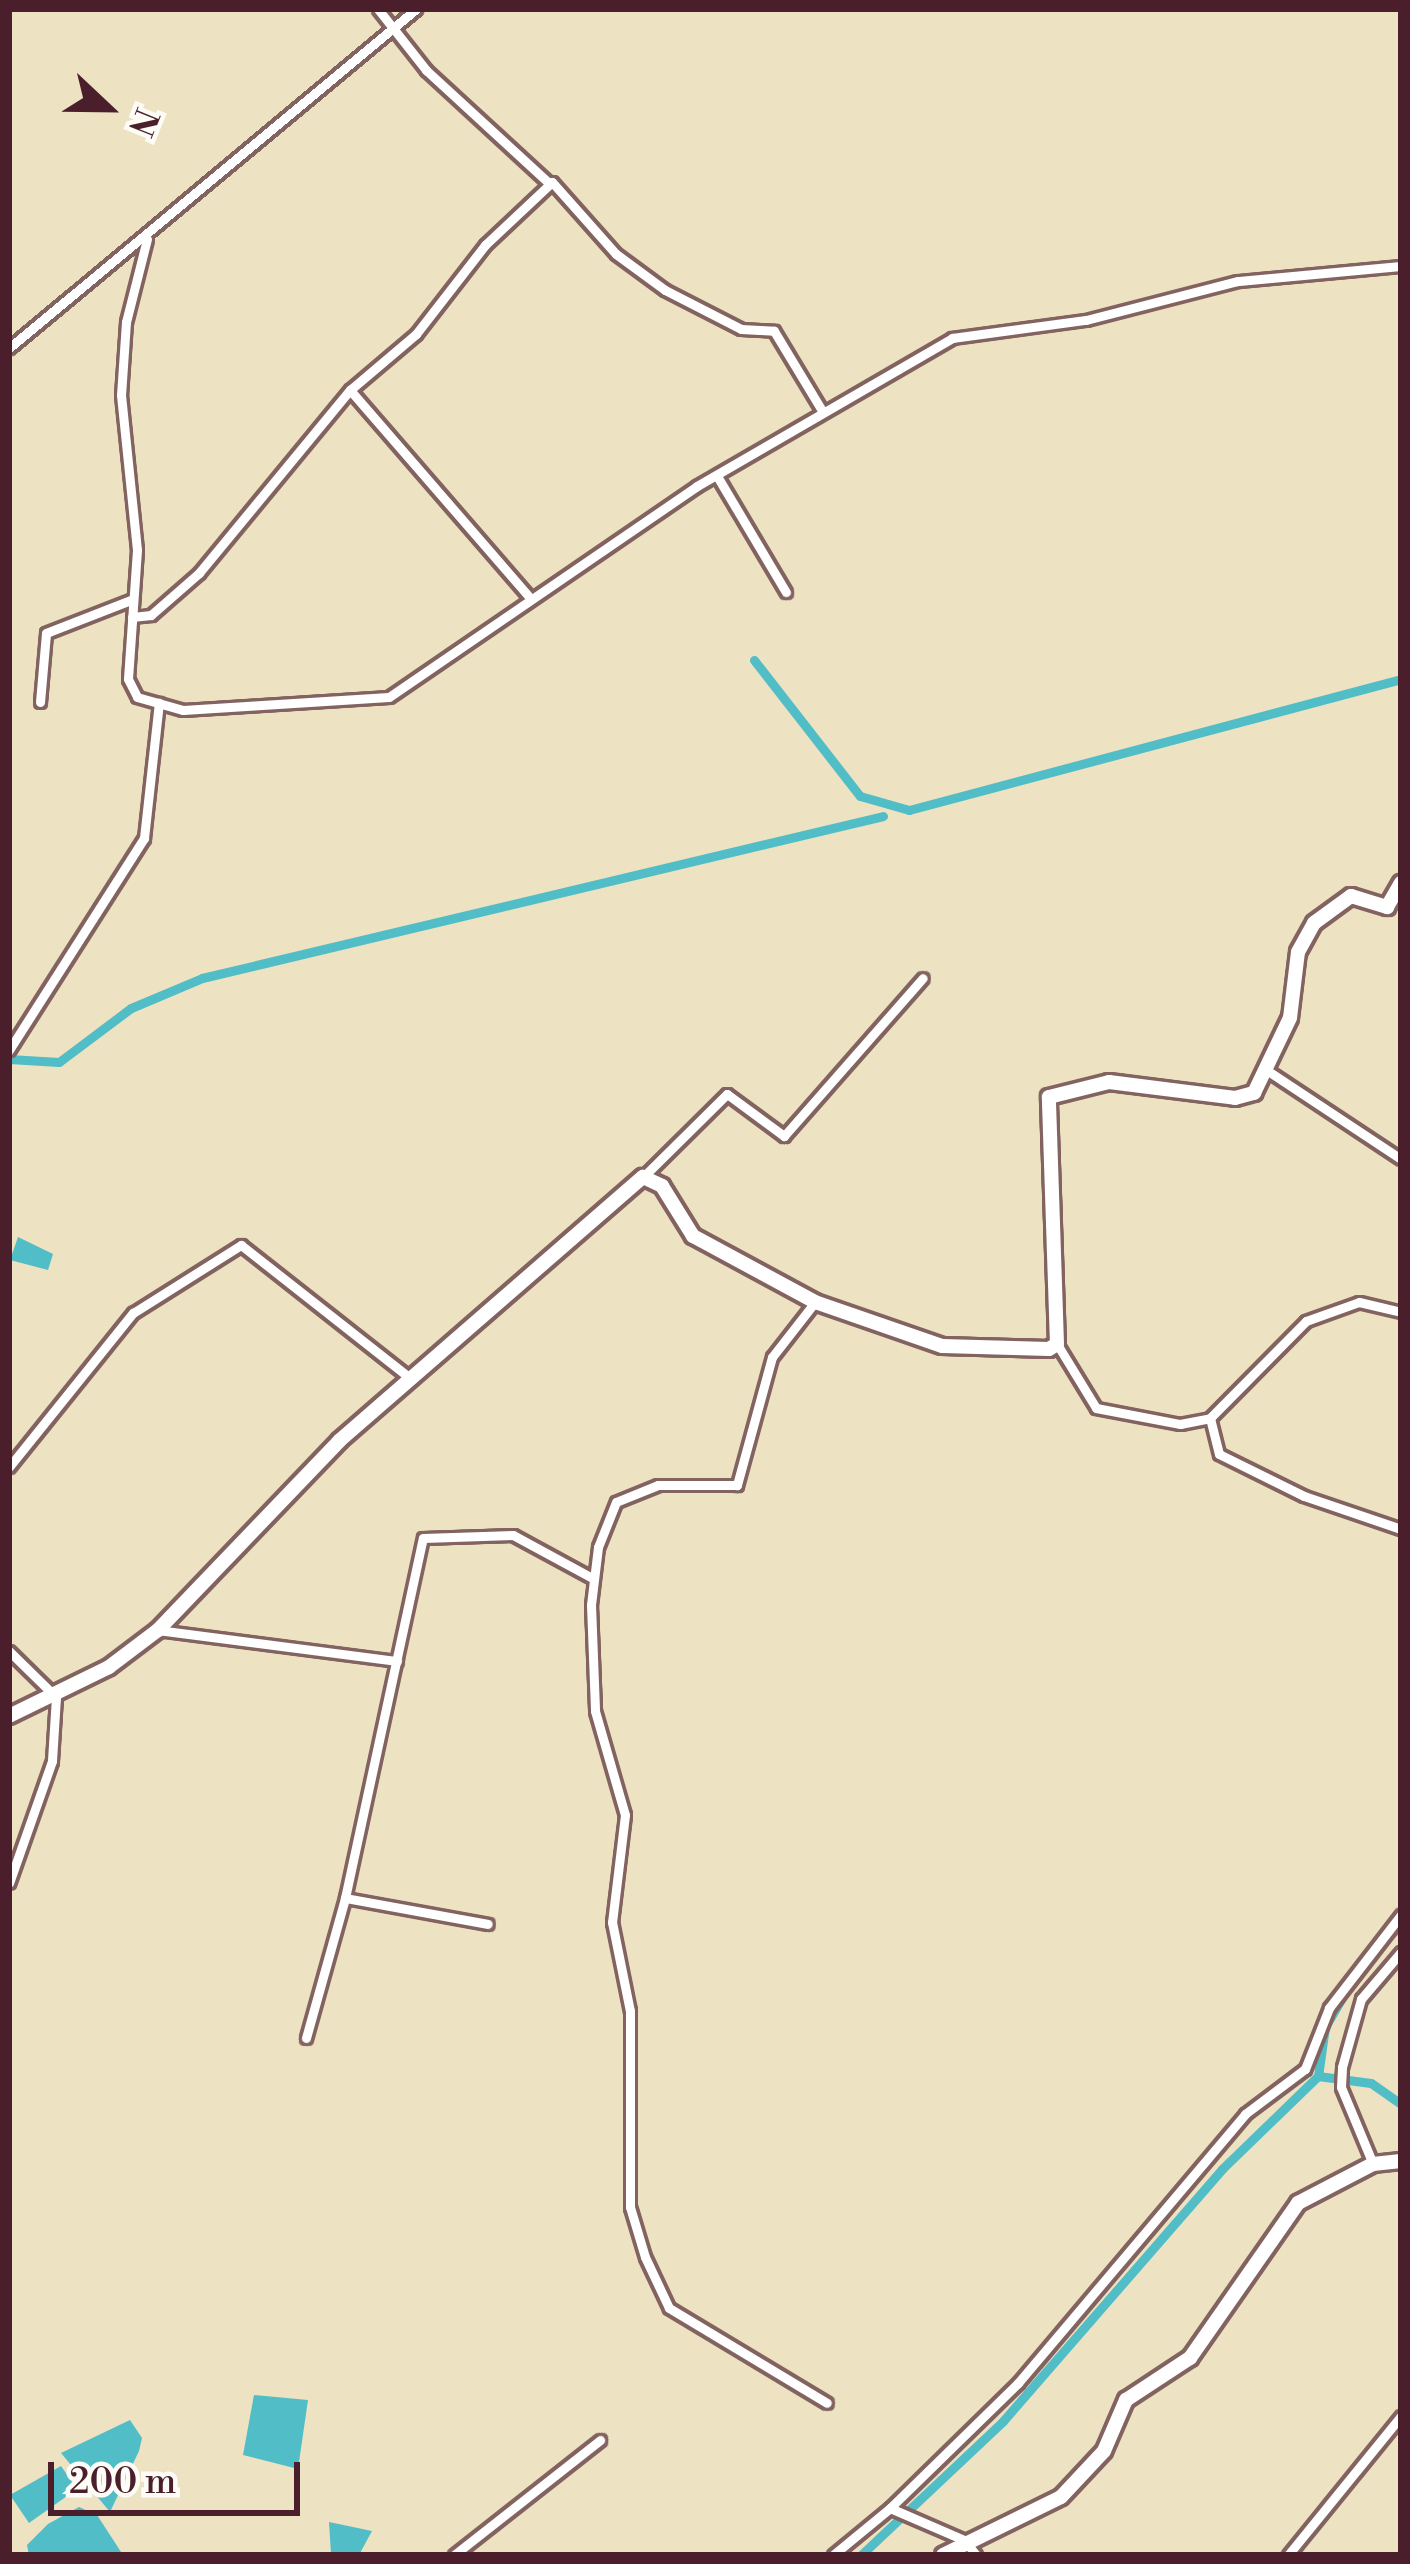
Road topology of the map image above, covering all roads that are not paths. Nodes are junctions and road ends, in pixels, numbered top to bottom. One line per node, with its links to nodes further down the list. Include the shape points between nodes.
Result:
1 (379, 9): 3 (street)
2 (416, 9): 3 (street)
3 (393, 26): 4 (street, via 425,70); 5 (street, via 223,165)
4 (549, 183): 8 (street, via 484,245 416,334); 9 (street, via 616,254 665,290 741,329 774,331)
5 (147, 239): 7 (street); 12 (street, via 126,322 121,395 132,455)
6 (1401, 266): 9 (street, via 1238,280 1086,320 952,338)
7 (9, 348)
8 (350, 391): 13 (street); 14 (street, via 199,573 151,615)
9 (821, 409): 10 (street)
10 (717, 476): 11 (street); 13 (street)
11 (786, 592)
12 (133, 599): 14 (street); 15 (street, via 46,633)
13 (531, 599): 16 (street, via 430,675 368,703 184,710)
14 (132, 617): 16 (street, via 128,679 137,697)
15 (40, 702)
16 (159, 703): 19 (street, via 144,838)
17 (1401, 883): 20 (main road, via 1387,907 1352,896 1314,922 1298,952 1290,1018)
18 (923, 978): 22 (street, via 784,1136 727,1094)
19 (9, 1049)
20 (1268, 1071): 21 (street); 25 (main road, via 1254,1093 1235,1098 1109,1082 1048,1096)
21 (1401, 1159)
22 (643, 1178): 23 (main road, via 662,1186 693,1236); 26 (main road)
23 (815, 1302): 25 (main road, via 942,1346 989,1354); 30 (street, via 772,1358 737,1485 630,1491 607,1521)
24 (1401, 1312): 27 (street, via 1359,1302 1306,1321)
25 (1057, 1344): 27 (street, via 1096,1408 1180,1424)
26 (410, 1377): 28 (street, via 241,1245 133,1313); 31 (main road)
27 (1210, 1418): 29 (street, via 1219,1454 1304,1496)
28 (9, 1468)
29 (1401, 1529)
30 (594, 1579): 33 (street, via 528,1539 430,1534); 44 (street, via 595,1711 625,1815 612,1922 631,2011 630,2207 669,2308)
31 (158, 1630): 33 (street); 34 (main road)
32 (9, 1652): 34 (street)
33 (398, 1661): 37 (street)
34 (56, 1697): 35 (main road); 36 (street, via 52,1761)
35 (9, 1716)
36 (9, 1883)
37 (345, 1898): 39 (street); 41 (street)
38 (1401, 1915): 47 (street, via 1329,2008 1305,2068 1245,2114 996,2408)
39 (488, 1924)
40 (1401, 1952): 43 (street, via 1361,1999 1342,2067 1341,2087)
41 (306, 2038)
42 (1401, 2161): 43 (main road)
43 (1373, 2164): 48 (main road, via 1298,2204 1190,2358 1126,2400 1104,2451 1061,2497)
44 (827, 2403)
45 (1401, 2416): 53 (street)
46 (600, 2440): 49 (street)
47 (893, 2509): 48 (street); 50 (street)
48 (964, 2540): 51 (main road); 52 (street)
49 (454, 2555)
50 (833, 2555)
51 (943, 2555)
52 (976, 2555)
53 (1288, 2555)

